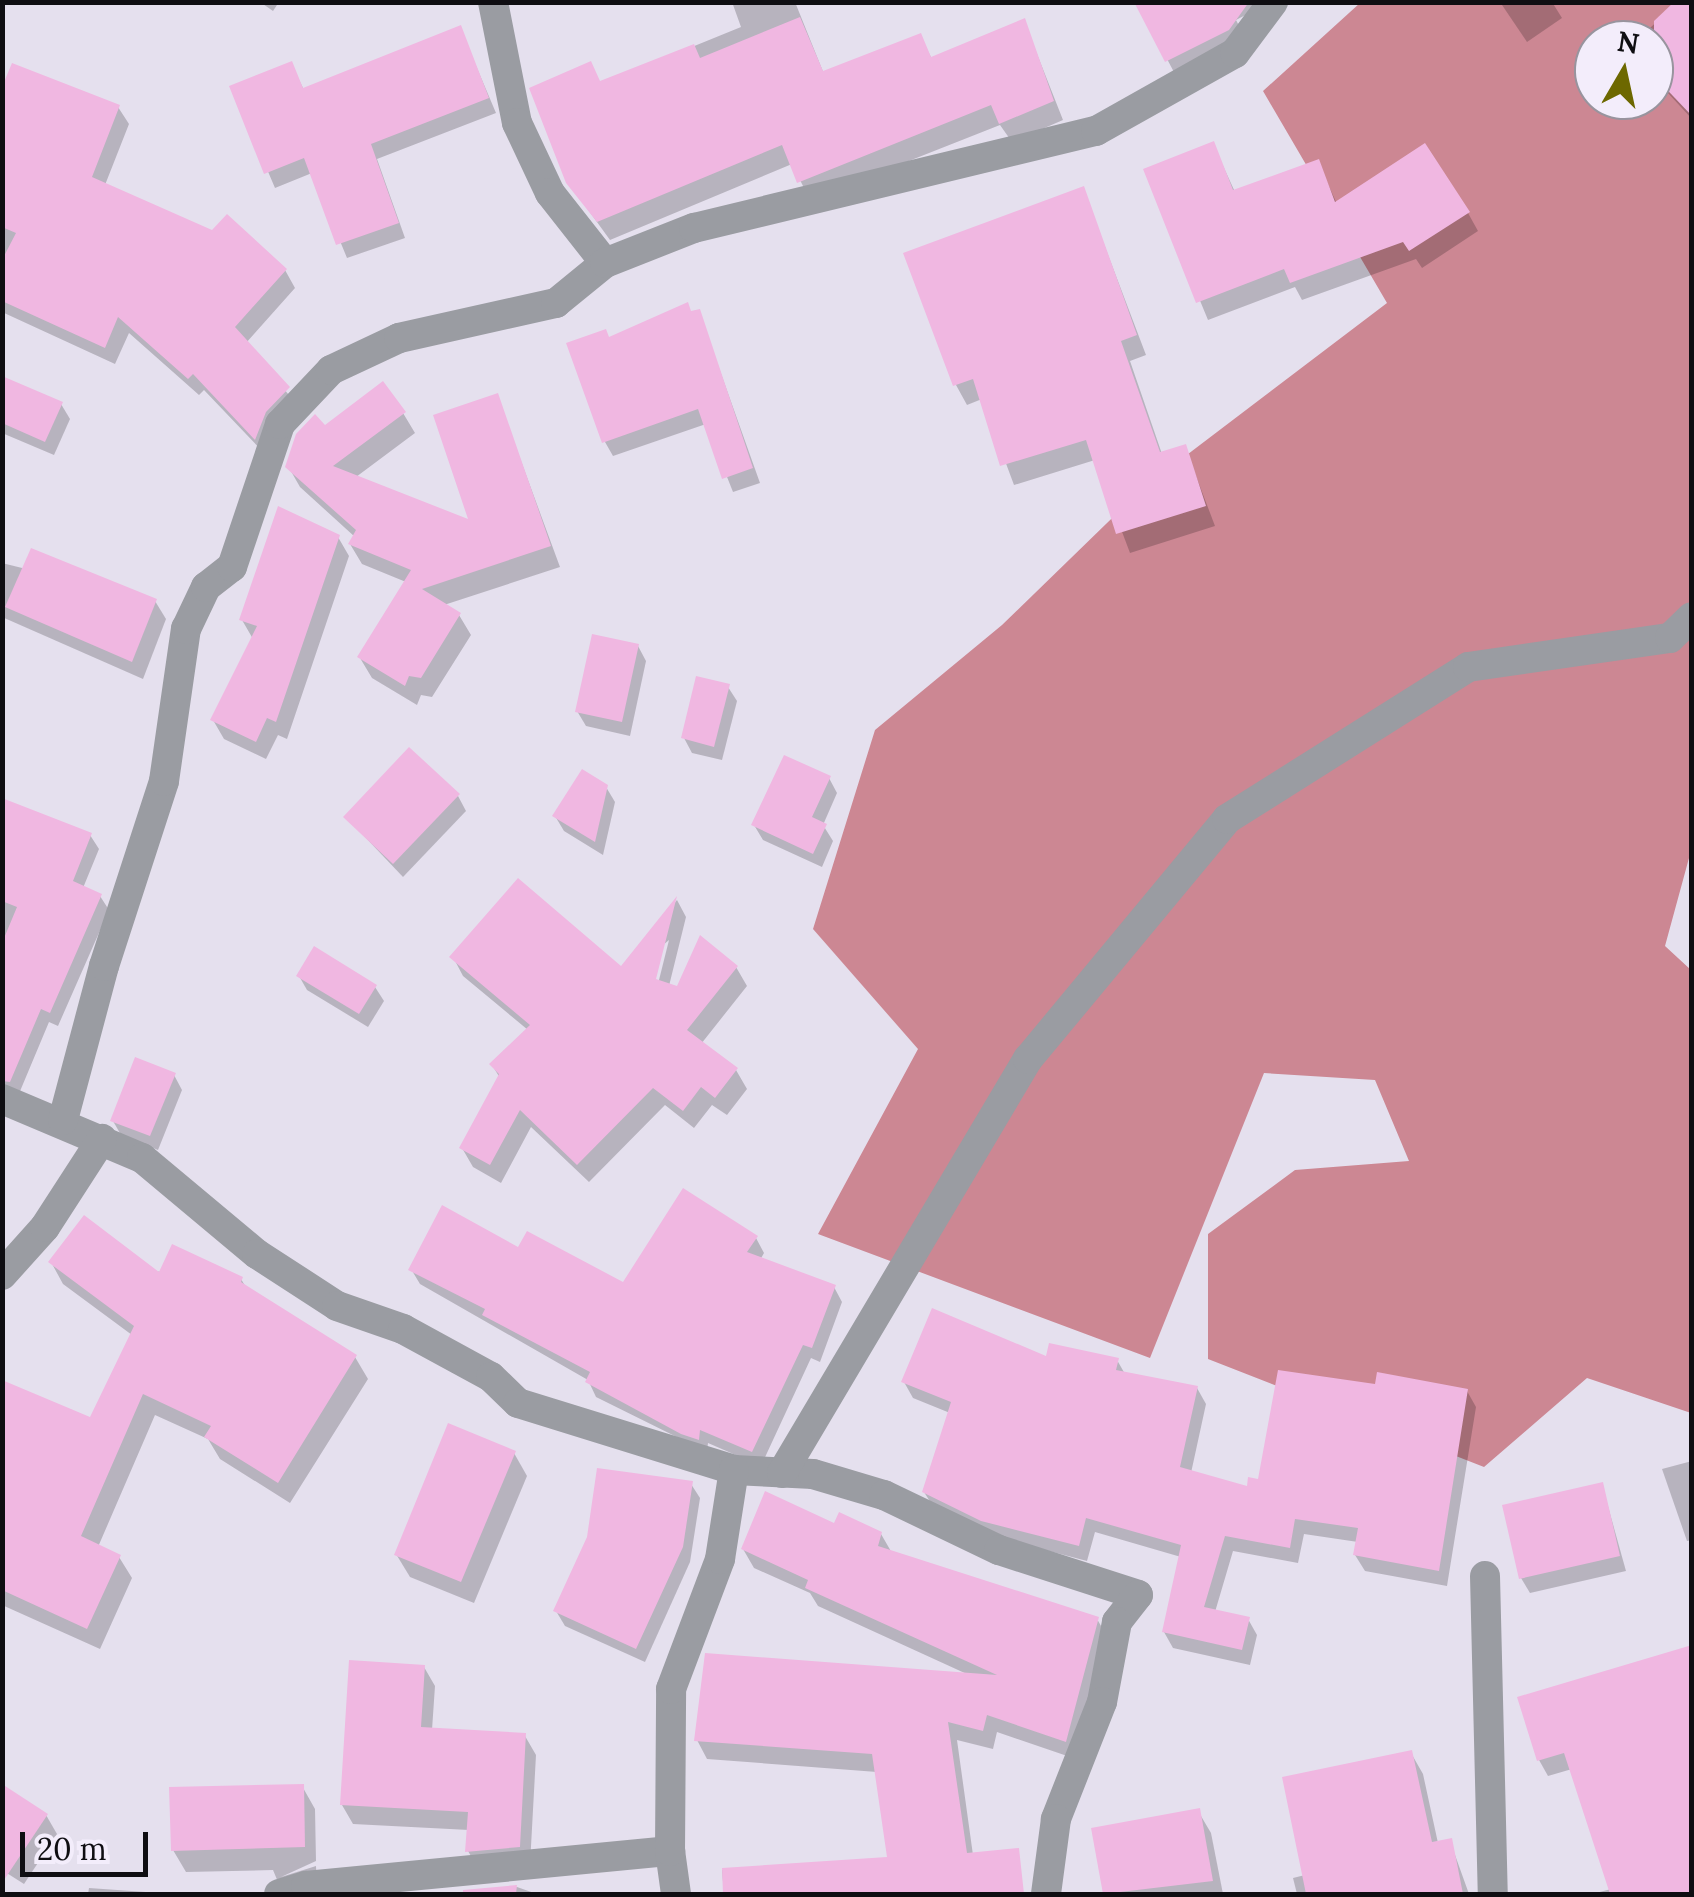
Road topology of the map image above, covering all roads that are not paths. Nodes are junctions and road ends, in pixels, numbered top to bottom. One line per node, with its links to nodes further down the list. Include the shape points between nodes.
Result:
1 (494, 2): 3 (street, via 517,123 550,193)
2 (1273, 2): 3 (street, via 1236,53 1096,131 694,228)
3 (605, 263): 6 (street, via 556,304 399,338 332,370 280,424 232,566 206,587 186,629 164,781)
4 (1692, 617): 10 (street, via 1670,638 1468,666 1227,819 1028,1059 892,1298)
5 (2, 1099): 6 (street)
6 (63, 1120): 7 (street)
7 (102, 1139): 8 (street, via 45,1227); 9 (street, via 142,1158 181,1196 337,1306 403,1329 491,1377 518,1403)
8 (2, 1275)
9 (734, 1470): 10 (street); 12 (street, via 720,1560 671,1689)
10 (782, 1473): 15 (street, via 813,1474 884,1496 999,1550 1138,1595 1117,1622 1102,1702 1056,1818)
11 (1486, 1576): 16 (street)
12 (670, 1851): 13 (street, via 306,1886); 14 (street)
13 (279, 1894)
14 (676, 1894)
15 (1046, 1894)
16 (1494, 1894)

